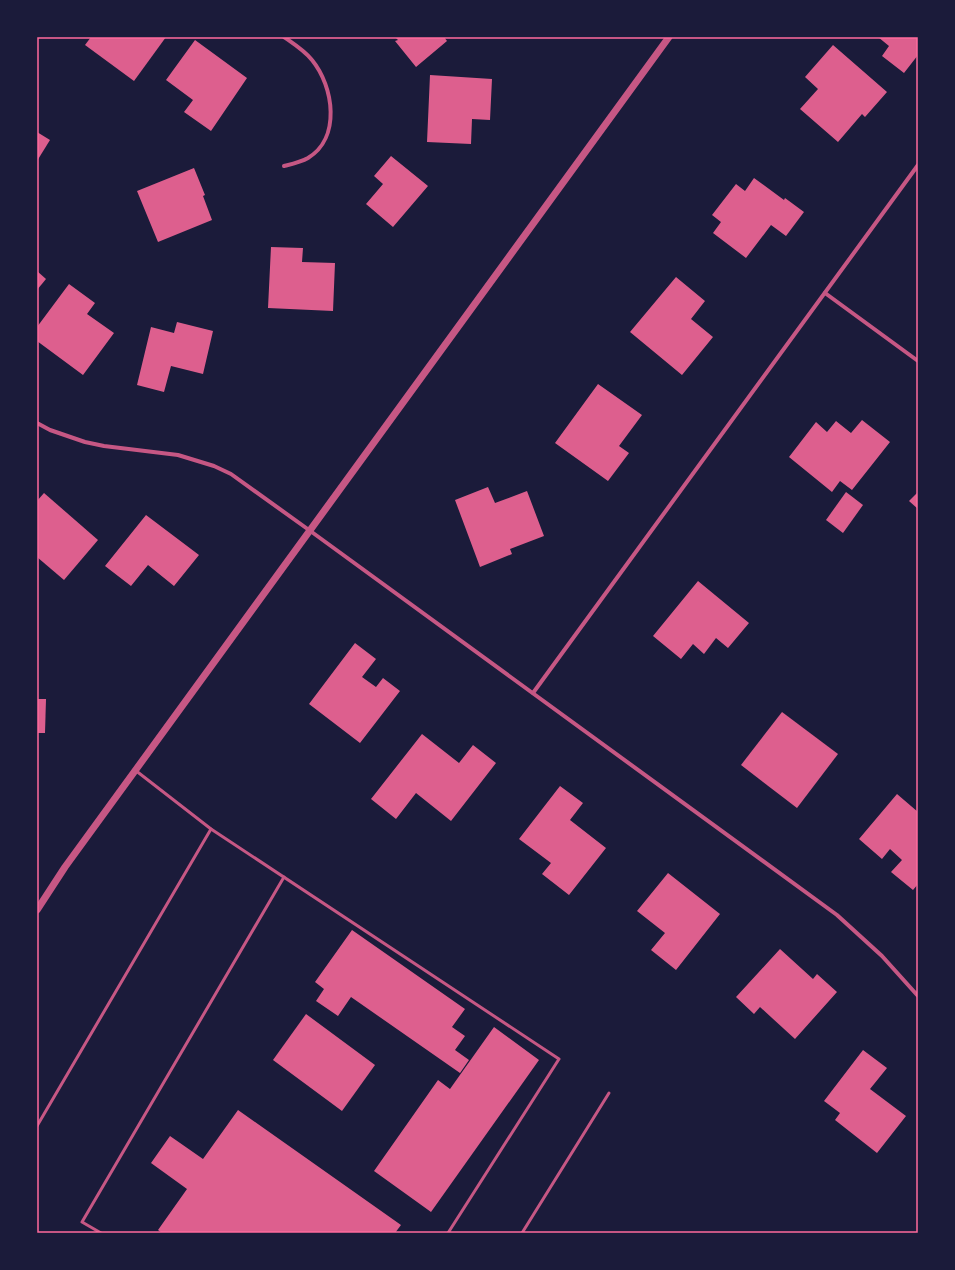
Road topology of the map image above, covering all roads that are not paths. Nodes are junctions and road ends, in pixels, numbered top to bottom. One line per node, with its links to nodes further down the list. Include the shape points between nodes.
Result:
1 (284, 37): 4 (street, via 312,60 322,74 329,92 331,110 329,128 323,145 307,158)
2 (669, 37): 8 (street)
3 (918, 165): 5 (street)
4 (284, 166)
5 (825, 293): 6 (street); 9 (street)
6 (918, 361)
7 (37, 423): 8 (street, via 85,442 178,455 214,466 231,474)
8 (309, 530): 9 (street); 10 (street)
9 (533, 693): 14 (street, via 837,916 882,956)
10 (134, 770): 11 (lane); 13 (street)
11 (211, 829): 12 (lane); 16 (lane)
12 (284, 877): 17 (lane, via 82,1222); 18 (lane, via 559,1059)
13 (37, 910)
14 (918, 996)
15 (609, 1093): 19 (lane)
16 (37, 1126)
17 (101, 1233)
18 (448, 1233)
19 (522, 1233)

